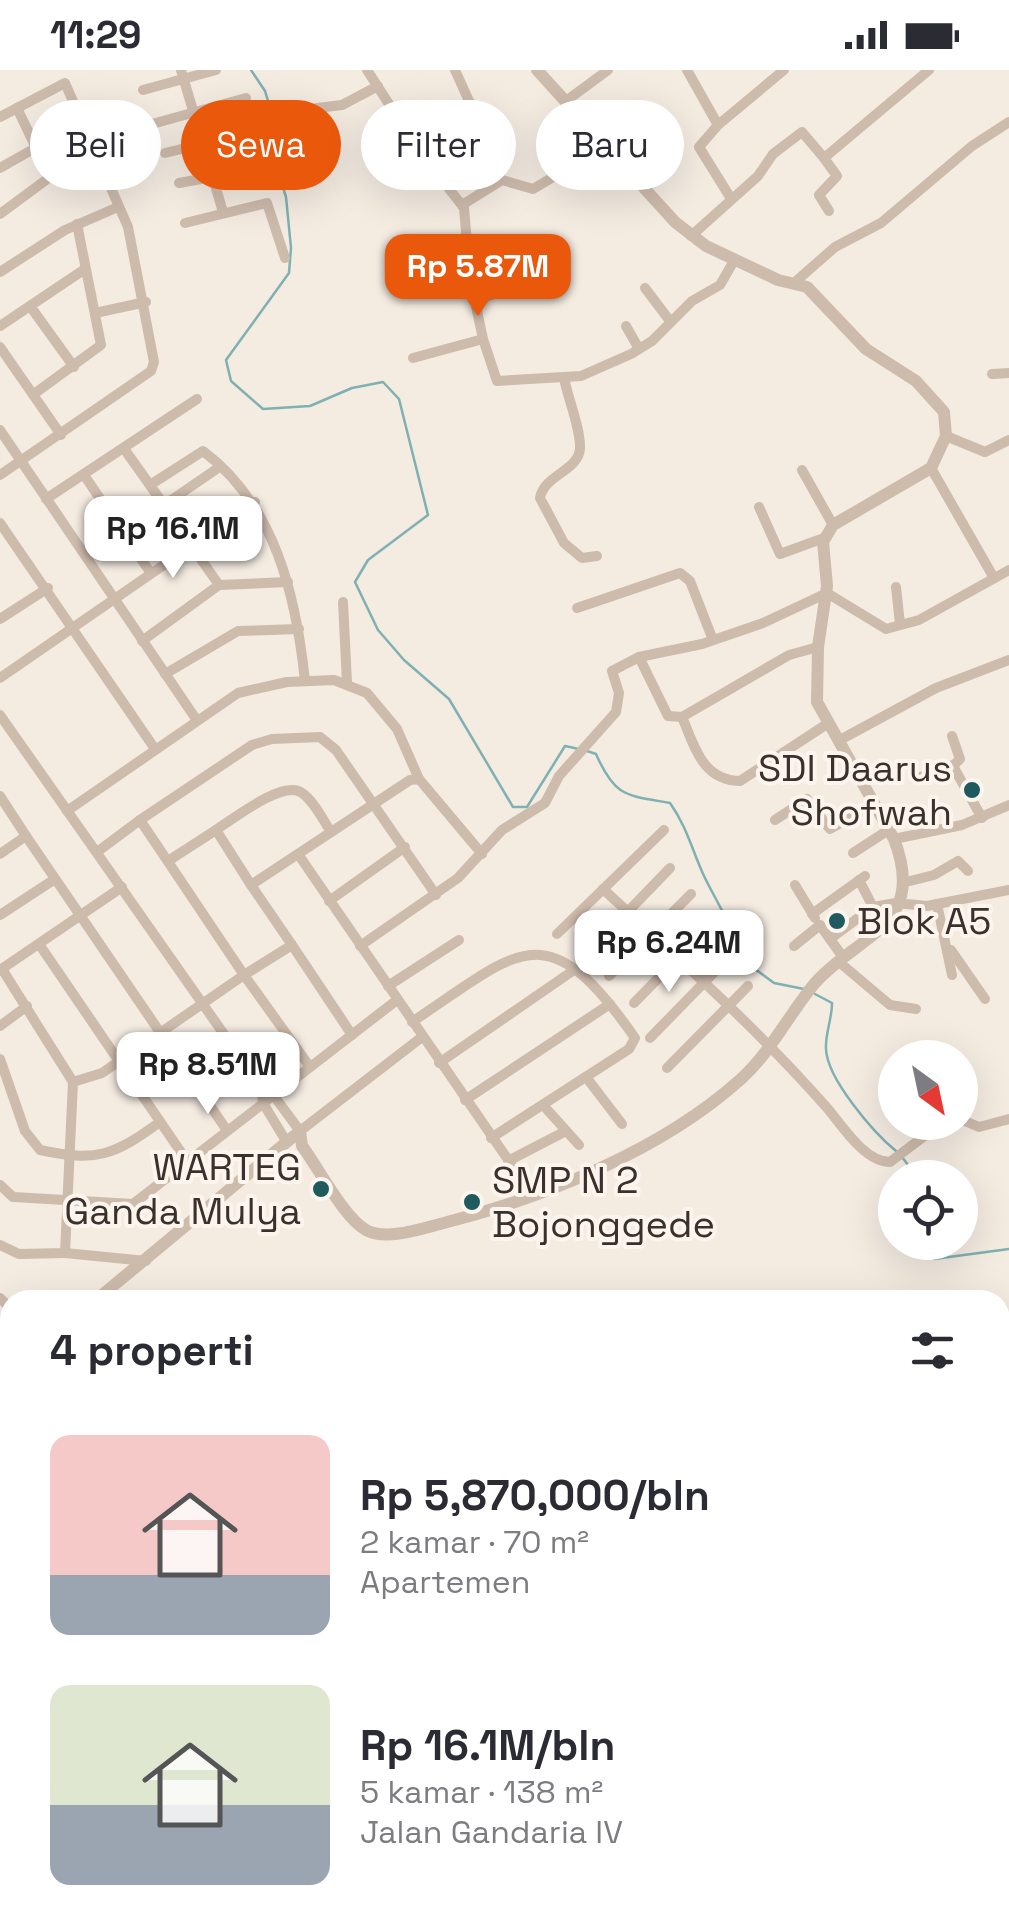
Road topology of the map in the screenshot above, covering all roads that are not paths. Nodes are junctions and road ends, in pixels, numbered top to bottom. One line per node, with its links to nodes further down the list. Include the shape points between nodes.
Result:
1 (216, 70): 9 (street)
2 (367, 70): 10 (street)
3 (455, 70): 15 (street)
4 (537, 70): 16 (street)
5 (608, 70): 17 (street)
6 (688, 70): 22 (street)
7 (784, 70): 22 (street)
8 (929, 70): 27 (street)
9 (183, 75): 11 (street); 13 (street)
10 (378, 86): 18 (street); 36 (street)
11 (143, 90)
12 (246, 98): 14 (street)
13 (190, 100)
14 (239, 100)
15 (468, 100)
16 (565, 100)
17 (567, 100)
18 (341, 105)
19 (17, 108): 20 (street); 23 (street); 37 (street, via 65,83)
20 (0, 117)
21 (1009, 122): 48 (street)
22 (718, 124): 35 (street, via 698,149)
23 (30, 133)
24 (181, 149): 26 (street)
25 (30, 151): 28 (street)
26 (165, 153)
27 (824, 158): 35 (street, via 802,132); 38 (street, via 837,177 819,195)
28 (0, 168)
29 (178, 183): 30 (street)
30 (181, 183)
31 (536, 186): 36 (street, via 502,180)
32 (32, 190): 40 (street)
33 (217, 190): 39 (street)
34 (643, 190): 43 (street)
35 (730, 197): 43 (street)
36 (462, 204): 51 (street)
37 (118, 207): 42 (street); 52 (street)
38 (829, 211)
39 (223, 212): 41 (street); 44 (street, via 267,202)
40 (0, 214)
41 (185, 223)
42 (77, 224): 46 (street); 47 (street)
43 (691, 236): 45 (street)
44 (284, 258)
45 (735, 259): 48 (street); 55 (street, via 720,286)
46 (1, 269)
47 (84, 269): 53 (street); 54 (street)
48 (794, 282): 70 (street, via 821,297 866,349 937,401)
49 (520, 287): 51 (street)
50 (645, 288): 55 (street)
51 (473, 300): 58 (street)
52 (146, 302): 54 (street); 69 (street, via 154,366)
53 (30, 306): 56 (street); 62 (street)
54 (95, 313): 62 (street, via 100,349)
55 (670, 321): 60 (street)
56 (0, 326)
57 (626, 326): 60 (street)
58 (483, 339): 61 (street); 65 (street, via 497,381)
59 (0, 347): 66 (street)
60 (640, 349): 65 (street)
61 (413, 358)
62 (74, 367): 66 (street)
63 (1009, 373): 64 (street)
64 (992, 374)
65 (564, 378): 87 (street, via 580,449 543,486 540,498 564,543 582,558)
66 (34, 394): 69 (street)
67 (197, 398): 72 (street)
68 (0, 430): 73 (street)
69 (61, 435): 73 (street)
70 (946, 436): 71 (street, via 985,452); 75 (street)
71 (1009, 440)
72 (125, 450): 78 (street); 79 (street)
73 (21, 461): 77 (street); 80 (street)
74 (218, 468): 79 (street, via 200,452); 79 (street, via 167,506); 81 (street)
75 (930, 468): 84 (street); 90 (street)
76 (802, 470): 84 (street)
77 (0, 475)
78 (84, 475): 80 (street); 89 (street)
79 (150, 485)
80 (46, 498): 96 (street)
81 (255, 502): 86 (street); 91 (street)
82 (760, 508): 85 (street, via 780,554)
83 (0, 524): 94 (street)
84 (833, 525): 85 (street)
85 (824, 538): 95 (street)
86 (190, 544): 89 (street); 92 (street)
87 (597, 556)
88 (1009, 570): 90 (street)
89 (150, 572): 96 (street)
90 (994, 578): 100 (street)
91 (288, 582): 92 (street); 102 (street)
92 (219, 585): 104 (street)
93 (896, 587): 100 (street)
94 (48, 588): 99 (street); 101 (street)
95 (827, 593): 100 (street, via 882,628); 103 (street); 105 (street)
96 (111, 598): 101 (street); 104 (street)
97 (343, 602): 111 (street)
98 (578, 608): 103 (street, via 680,573 690,580)
99 (2, 614)
100 (900, 624)
101 (70, 627): 109 (street); 118 (street)
102 (299, 629): 108 (street, via 238,631); 110 (street)
103 (713, 640): 106 (street)
104 (142, 641): 108 (street)
105 (818, 647): 113 (street, via 789,654); 115 (street, via 817,702)
106 (639, 657): 113 (street, via 668,716); 140 (street, via 612,671 619,703 545,804 502,830)
107 (1009, 660): 117 (street, via 936,688)
108 (165, 674): 114 (street)
109 (0, 678)
110 (306, 681): 111 (street); 114 (street, via 238,693)
111 (347, 683): 120 (street, via 367,693 397,729)
112 (0, 714): 126 (street)
113 (682, 717): 115 (street, via 712,776 740,781)
114 (196, 720): 118 (street)
115 (827, 724): 117 (street)
116 (952, 736): 119 (street, via 960,759)
117 (838, 741): 124 (street)
118 (156, 748): 126 (street)
119 (953, 765): 121 (street); 127 (street)
120 (419, 779): 123 (street); 140 (street)
121 (915, 779)
122 (0, 796): 134 (street)
123 (374, 804): 128 (street, via 326,740 289,737 252,746); 132 (street); 135 (street)
124 (876, 804): 129 (street, via 830,829 808,799); 133 (street)
125 (1009, 805): 127 (street)
126 (66, 812): 136 (street)
127 (982, 818): 133 (street)
128 (140, 820): 136 (street); 141 (street)
129 (775, 820)
130 (216, 830): 132 (street, via 290,789 307,797); 141 (street); 146 (street)
131 (664, 830): 149 (street)
132 (331, 832): 139 (street)
133 (892, 834): 137 (street); 145 (street, via 903,861)
134 (26, 836): 138 (street); 144 (street)
135 (405, 847): 152 (street); 153 (street)
136 (96, 852): 148 (street)
137 (853, 853)
138 (0, 854)
139 (298, 854): 146 (street); 153 (street)
140 (482, 854): 152 (street)
141 (168, 861): 178 (street)
142 (670, 868): 157 (street)
143 (968, 871): 145 (street, via 958,861)
144 (55, 880): 159 (street); 160 (street)
145 (902, 883): 154 (street)
146 (250, 885): 168 (street)
147 (794, 885): 158 (street)
148 (122, 887): 160 (street); 188 (street)
149 (603, 889): 157 (street); 163 (street)
150 (1009, 890): 155 (street)
151 (692, 894): 164 (street)
152 (436, 895): 169 (street)
153 (329, 901): 169 (street)
154 (896, 903): 155 (street); 156 (street); 173 (street, via 880,933)
155 (936, 904): 171 (street)
156 (873, 908): 158 (street, via 862,878); 165 (street)
157 (626, 911): 164 (street); 172 (street)
158 (812, 914): 162 (street)
159 (0, 916)
160 (80, 916): 167 (street); 194 (street)
161 (716, 919): 175 (street)
162 (820, 925): 165 (street); 170 (street)
163 (557, 934)
164 (651, 935): 175 (street); 180 (street)
165 (830, 939): 173 (street)
166 (458, 940): 182 (street)
167 (39, 944): 176 (street); 200 (street)
168 (292, 945): 178 (street); 195 (street)
169 (360, 946): 182 (street)
170 (794, 946)
171 (950, 949): 179 (street); 184 (street)
172 (587, 954)
173 (840, 957): 191 (street, via 890,1005); 198 (street)
174 (729, 958): 181 (street)
175 (676, 959): 181 (street); 186 (street)
176 (1, 970): 189 (street)
177 (574, 970): 187 (street); 192 (street, via 549,956 512,957); 201 (street)
178 (244, 975): 188 (street); 202 (street)
179 (952, 975)
180 (609, 976)
181 (702, 984): 190 (street); 197 (street)
182 (388, 986): 185 (street)
183 (748, 986): 190 (street)
184 (984, 999)
185 (397, 1000): 192 (street); 195 (street)
186 (634, 1002)
187 (610, 1004): 204 (street, via 634,1038); 208 (street)
188 (200, 1005): 194 (street); 206 (street)
189 (27, 1006): 193 (street); 205 (street)
190 (726, 1007): 198 (street); 203 (street)
191 (916, 1008)
192 (412, 1022): 196 (street)
193 (0, 1026)
194 (160, 1033): 200 (street); 215 (street)
195 (352, 1035): 202 (street)
196 (422, 1036): 201 (street); 217 (street)
197 (650, 1038)
198 (770, 1044): 220 (street, via 878,1160 890,1162); 226 (street, via 736,1084 654,1138)
199 (0, 1059): 222 (street, via 28,1138 40,1150)
200 (120, 1062): 205 (street); 212 (street)
201 (440, 1062): 208 (street)
202 (310, 1066): 207 (street)
203 (668, 1068)
204 (586, 1078): 210 (street); 213 (street)
205 (73, 1082): 222 (street)
206 (261, 1087): 207 (street); 209 (street)
207 (275, 1094): 209 (street); 217 (street)
208 (465, 1100): 218 (street)
209 (264, 1104): 215 (street); 219 (street)
210 (542, 1105): 216 (street); 218 (street)
211 (1009, 1119): 214 (street)
212 (160, 1122): 222 (street, via 118,1152); 223 (street)
213 (622, 1124)
214 (978, 1127)
215 (226, 1129): 223 (street)
216 (566, 1131): 221 (street); 224 (street)
217 (301, 1138): 219 (street); 226 (street, via 356,1223 378,1234 416,1230)
218 (491, 1138): 224 (street)
219 (286, 1140): 230 (street)
220 (920, 1140)
221 (578, 1145)
222 (71, 1156): 227 (street)
223 (187, 1161): 227 (street, via 133,1204)
224 (508, 1161): 226 (street)
225 (0, 1185): 227 (street, via 13,1197)
226 (533, 1196)
227 (66, 1201): 229 (street)
228 (0, 1244): 229 (street, via 19,1254)
229 (65, 1253): 230 (street)
230 (146, 1261): 231 (street)
231 (109, 1290)

